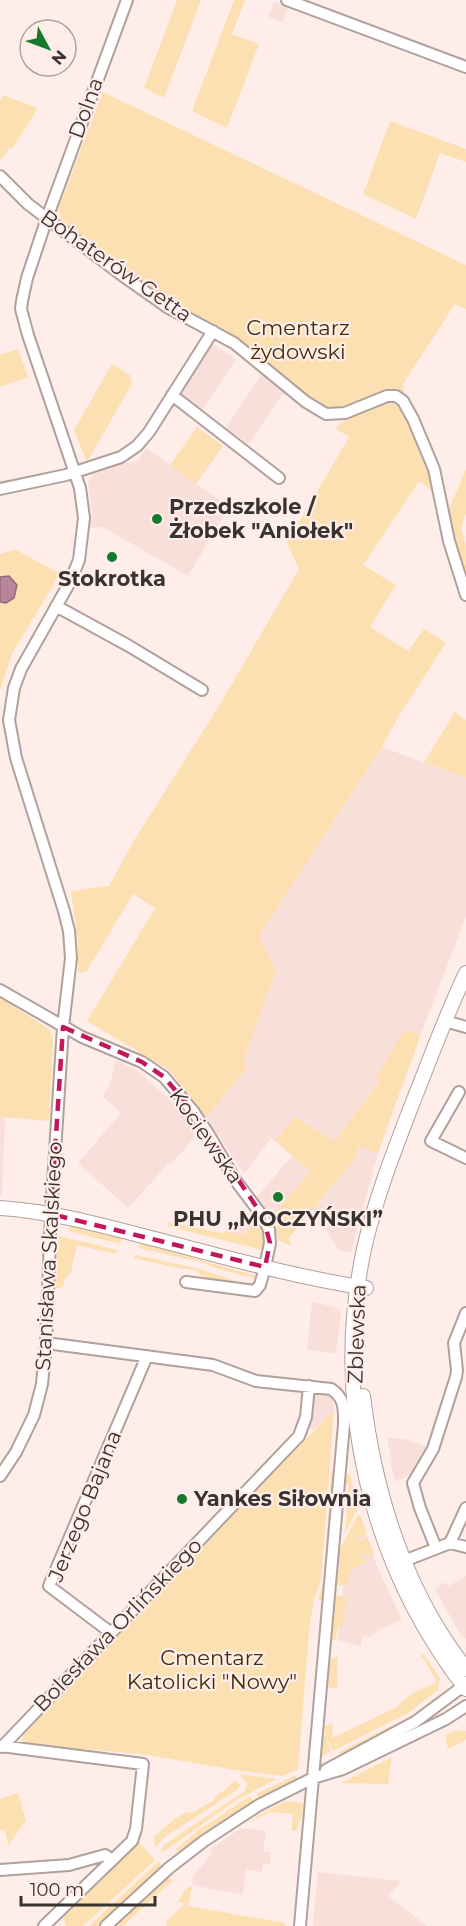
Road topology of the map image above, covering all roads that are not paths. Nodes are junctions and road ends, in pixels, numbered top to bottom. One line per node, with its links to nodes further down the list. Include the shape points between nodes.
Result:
1 (128, 0): 5 (street, Dolna)
2 (287, 0): 3 (street)
3 (466, 67)
4 (0, 176): 5 (street, Bohaterów Getta)
5 (47, 218): 6 (street, Bohaterów Getta, via 167,307); 8 (street, Dolna, via 23,291 21,309)
6 (213, 331): 7 (street); 11 (street, Bohaterów Getta, via 326,414 345,413 387,396 403,401 434,469 449,542)
7 (172, 394): 8 (street, via 137,446 121,457); 9 (street)
8 (75, 472): 10 (street); 12 (street, Dolna, via 82,499 83,538 79,560)
9 (279, 478)
10 (0, 489)
11 (466, 595)
12 (57, 606): 13 (street); 14 (street, Stanisława Skalskiego)
13 (202, 690)
14 (5, 704): 18 (street, Stanisława Skalskiego, via 16,758 69,932 71,958)
15 (466, 975): 17 (main road, Zblewska); 26 (main road, Zblewska, via 448,1011 381,1189 366,1242)
16 (0, 990): 18 (street, Kociewska)
17 (452, 1023): 19 (street); 26 (main road, Zblewska, via 388,1191)
18 (63, 1027): 23 (street, Stanisława Skalskiego); 24 (street, Kociewska, via 142,1062 164,1077 193,1111 269,1230)
19 (466, 1027)
20 (459, 1092): 21 (street, via 431,1142)
21 (466, 1158)
22 (0, 1208): 23 (main road)
23 (51, 1214): 24 (main road); 28 (street, Stanisława Skalskiego)
24 (265, 1267): 25 (street, via 255,1291); 26 (main road)
25 (186, 1282)
26 (362, 1288): 36 (main road, Zblewska, via 362,1360 368,1430 381,1495); 39 (main road, Zblewska, via 353,1347 359,1446 371,1503 409,1600)
27 (466, 1313): 35 (street, via 454,1343 456,1377 433,1449 413,1483)
28 (46, 1343): 29 (street); 31 (street, Stanisława Skalskiego, via 34,1415)
29 (147, 1356): 30 (street, via 213,1365 256,1381); 37 (street, Jerzego Bajana, via 49,1586)
30 (309, 1386): 37 (street, Bolesława Orlińskiego, via 306,1417 299,1436); 42 (street, via 331,1389 339,1394 344,1407)
31 (0, 1476)
32 (466, 1508): 33 (street)
33 (450, 1543): 34 (street); 35 (street)
34 (466, 1547)
35 (436, 1548): 36 (street)
36 (404, 1561): 38 (main road, Zblewska, via 439,1630)
37 (111, 1632): 41 (street, Bolesława Orlińskiego)
38 (466, 1669)
39 (465, 1686): 42 (street, via 396,1734)
40 (466, 1706): 42 (street, via 344,1769)
41 (1, 1747): 44 (street, via 143,1764 136,1829 132,1841)
42 (313, 1778): 48 (street, via 270,1798 204,1841); 49 (street)
43 (86, 1860): 44 (street, via 105,1856); 45 (street, via 45,1868); 46 (street)
44 (112, 1860): 46 (street)
45 (0, 1870)
46 (97, 1874): 47 (street)
47 (45, 1926)
48 (106, 1926)
49 (300, 1926)

